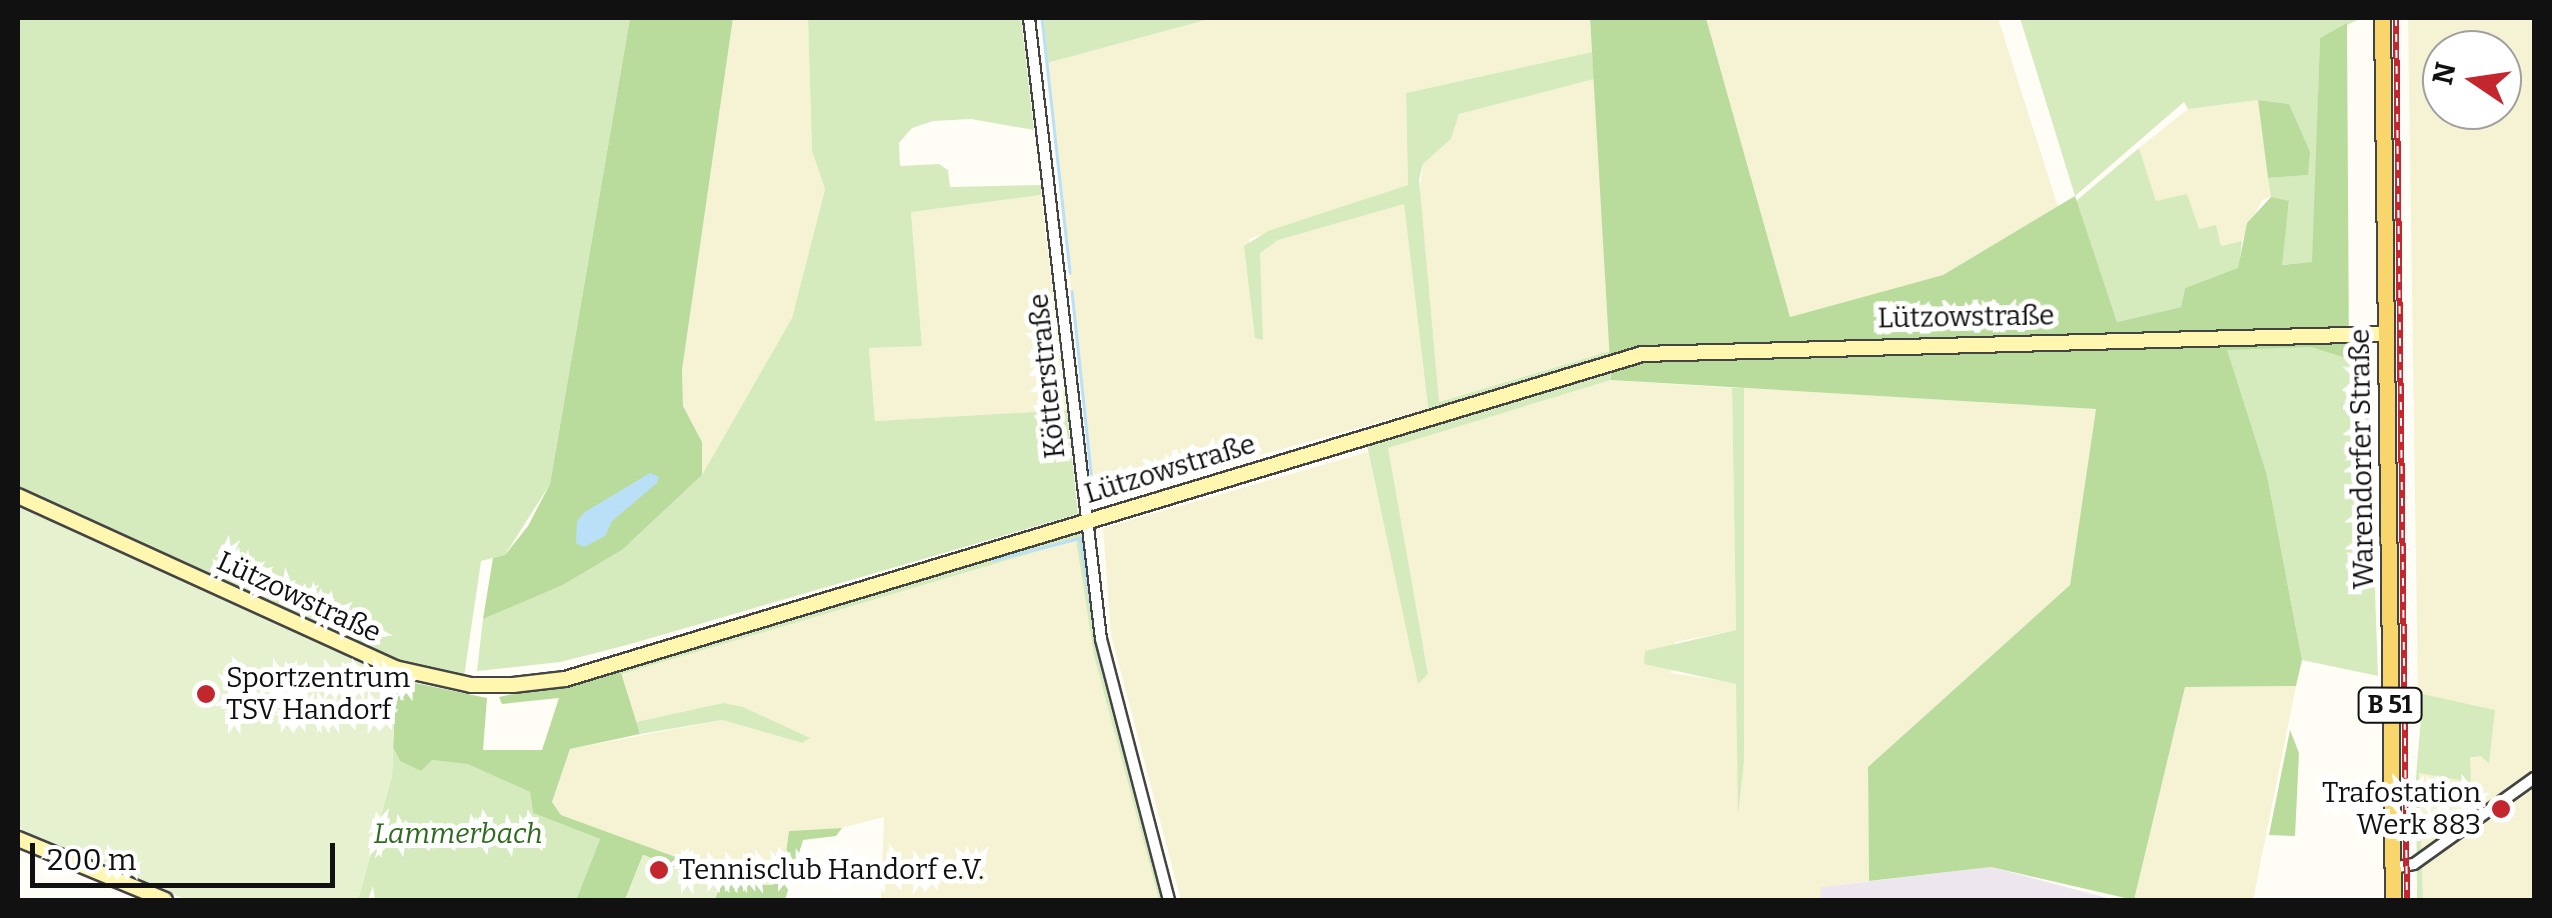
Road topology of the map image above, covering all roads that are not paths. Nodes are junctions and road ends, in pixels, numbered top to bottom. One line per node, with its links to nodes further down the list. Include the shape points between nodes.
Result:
1 (1029, 18): 5 (street, Kötterstraße)
2 (2382, 18): 3 (main road, Warendorfer Straße / B 51)
3 (2384, 334): 5 (street, Lützowstraße, via 1642,354); 8 (main road, Warendorfer Straße / B 51)
4 (18, 496): 5 (street, Lützowstraße, via 395,668 489,686 565,678)
5 (1086, 521): 10 (street, Kötterstraße, via 1101,638)
6 (2534, 778): 8 (street, via 2414,864)
7 (18, 839): 9 (street)
8 (2393, 868): 11 (main road, Warendorfer Straße / B 51)
9 (166, 900)
10 (1169, 900)
11 (2393, 900)

